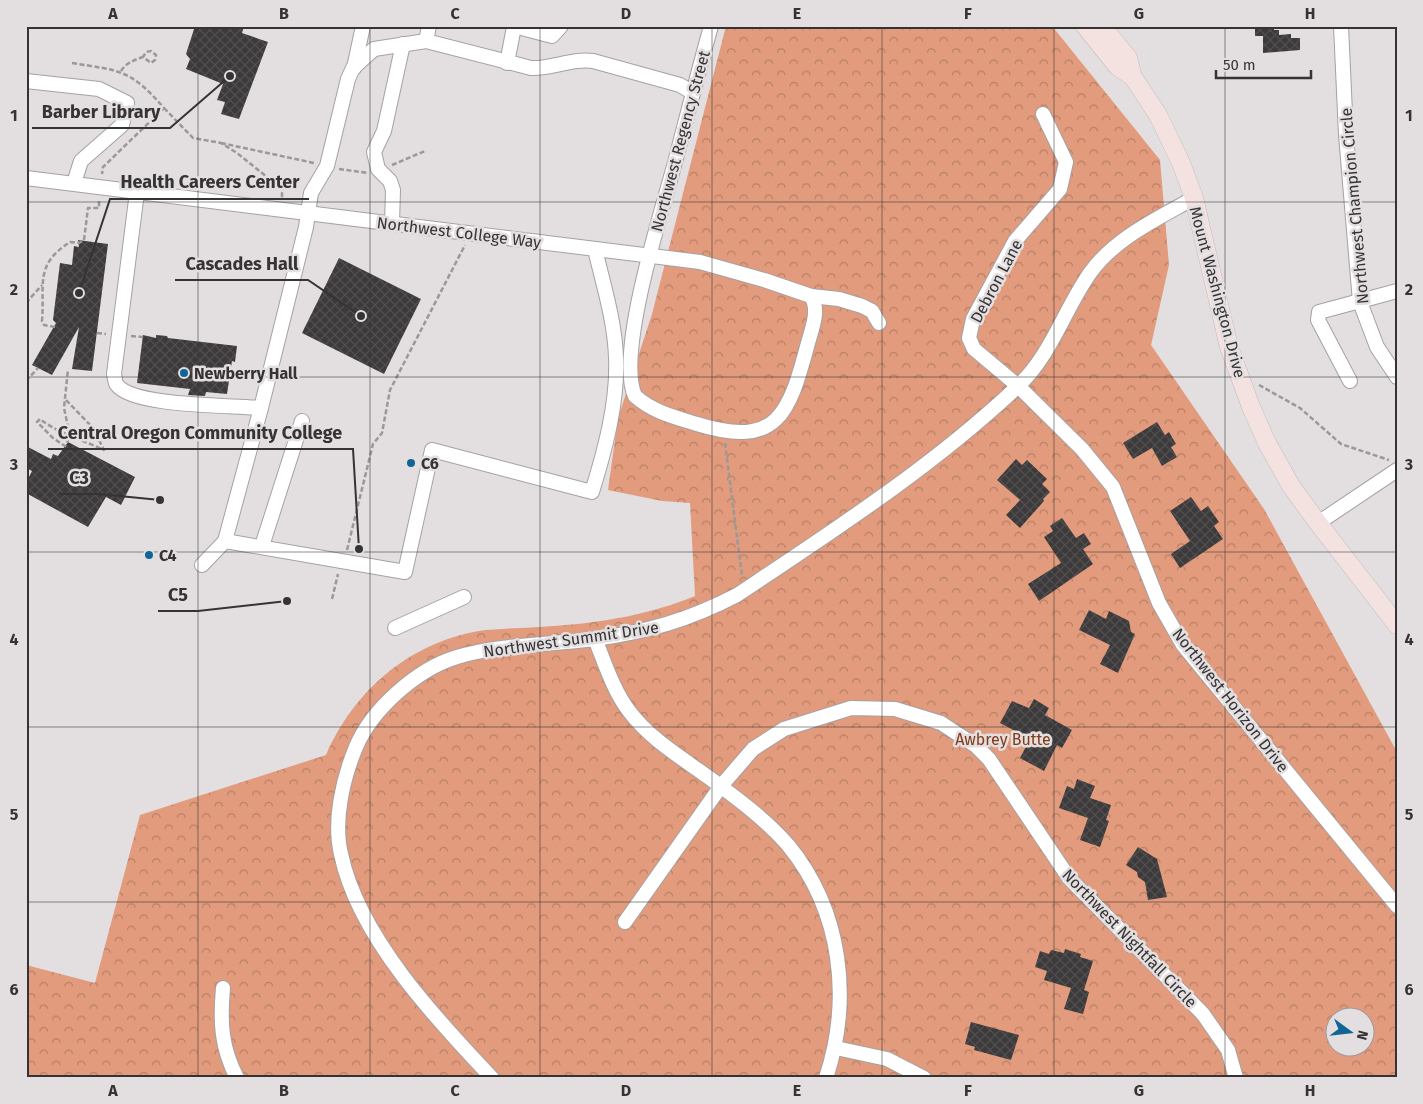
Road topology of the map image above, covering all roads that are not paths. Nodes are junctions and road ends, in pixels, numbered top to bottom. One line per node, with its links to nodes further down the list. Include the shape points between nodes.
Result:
1 (363, 26): 12 (street)
2 (430, 26): 9 (street)
3 (514, 26): 4 (street, via 552,36); 11 (street)
4 (561, 26)
5 (711, 26): 15 (street, Northwest Regency Street)
6 (1085, 26): 13 (main road, Mount Washington Drive, via 1117,66)
7 (1102, 26): 13 (main road, Mount Washington Drive, via 1128,58)
8 (1341, 26): 27 (street, Northwest Champion Circle)
9 (426, 41): 10 (street); 11 (street)
10 (403, 44): 12 (street, via 374,49); 22 (street, via 384,132 374,152 378,170 390,181 393,190)
11 (506, 63): 15 (street, via 538,68 558,66 568,61 593,61 680,85)
12 (353, 68): 21 (street, via 327,166 311,192)
13 (1134, 77): 20 (main road, Mount Washington Drive, via 1158,115)
14 (26, 81): 18 (street, via 99,90 127,103 122,125 81,161)
15 (693, 93): 24 (street, Northwest Regency Street)
16 (1043, 114): 31 (street, Debron Lane, via 1066,162 1060,189 1015,241 973,319 969,338 985,360)
17 (26, 178): 18 (street, Northwest College Way)
18 (74, 183): 19 (street, Northwest College Way)
19 (137, 192): 21 (street, Northwest College Way); 32 (street, via 114,374 117,385 145,399)
20 (1194, 198): 31 (street, Northwest Summit Drive, via 1118,244 1090,272 1047,351); 35 (main road, Mount Washington Drive, via 1229,348 1238,373 1267,443)
21 (308, 213): 22 (street, Northwest College Way); 32 (street)
22 (392, 223): 23 (street, Northwest College Way)
23 (595, 249): 24 (street, Northwest College Way); 37 (street, via 616,358 609,421 592,492 432,450 405,572)
24 (650, 255): 26 (street, Northwest College Way, via 700,262); 26 (street, Northwest Regency Street, via 632,342 631,387 635,396 657,411 724,432 747,433 766,427 781,415 796,389 816,310)
25 (1397, 291): 27 (street)
26 (811, 296): 28 (street, Northwest College Way, via 862,306 872,311)
27 (1360, 302): 29 (street, Northwest Champion Circle, via 1377,347); 30 (street, via 1319,312 1318,320)
28 (879, 323)
29 (1397, 377)
30 (1350, 381)
31 (1018, 386): 42 (street, Northwest Summit Drive, via 927,464 744,590 710,609 671,624); 44 (street, Northwest Horizon Drive, via 1082,449 1113,487 1159,603 1183,645)
32 (262, 408): 36 (street)
33 (302, 421): 37 (street)
34 (1397, 470): 35 (street)
35 (1318, 523): 40 (main road, Mount Washington Drive)
36 (225, 540): 37 (street); 38 (street)
37 (262, 546)
38 (202, 565)
39 (464, 597): 41 (street)
40 (1397, 625)
41 (395, 628)
42 (595, 639): 43 (street, via 618,695 635,718 656,739); 48 (street, Northwest Summit Drive, via 489,650 455,657 427,671 390,698 374,716 361,735 347,769 340,803 340,853 352,891 372,933 444,1027)
43 (721, 786): 45 (street, Northwest Nightfall Circle); 47 (street, via 776,832 817,890 827,916 841,981); 52 (street, Northwest Nightfall Circle, via 754,749 784,729 851,708 895,709 941,723 976,746 989,759 1069,878 1203,1014 1228,1050)
44 (1397, 906)
45 (625, 922)
46 (223, 988): 49 (street, via 220,1020 228,1060)
47 (836, 1048): 50 (street); 51 (street, via 887,1059)
48 (491, 1077)
49 (237, 1078)
50 (826, 1078)
51 (924, 1078)
52 (1236, 1078)

